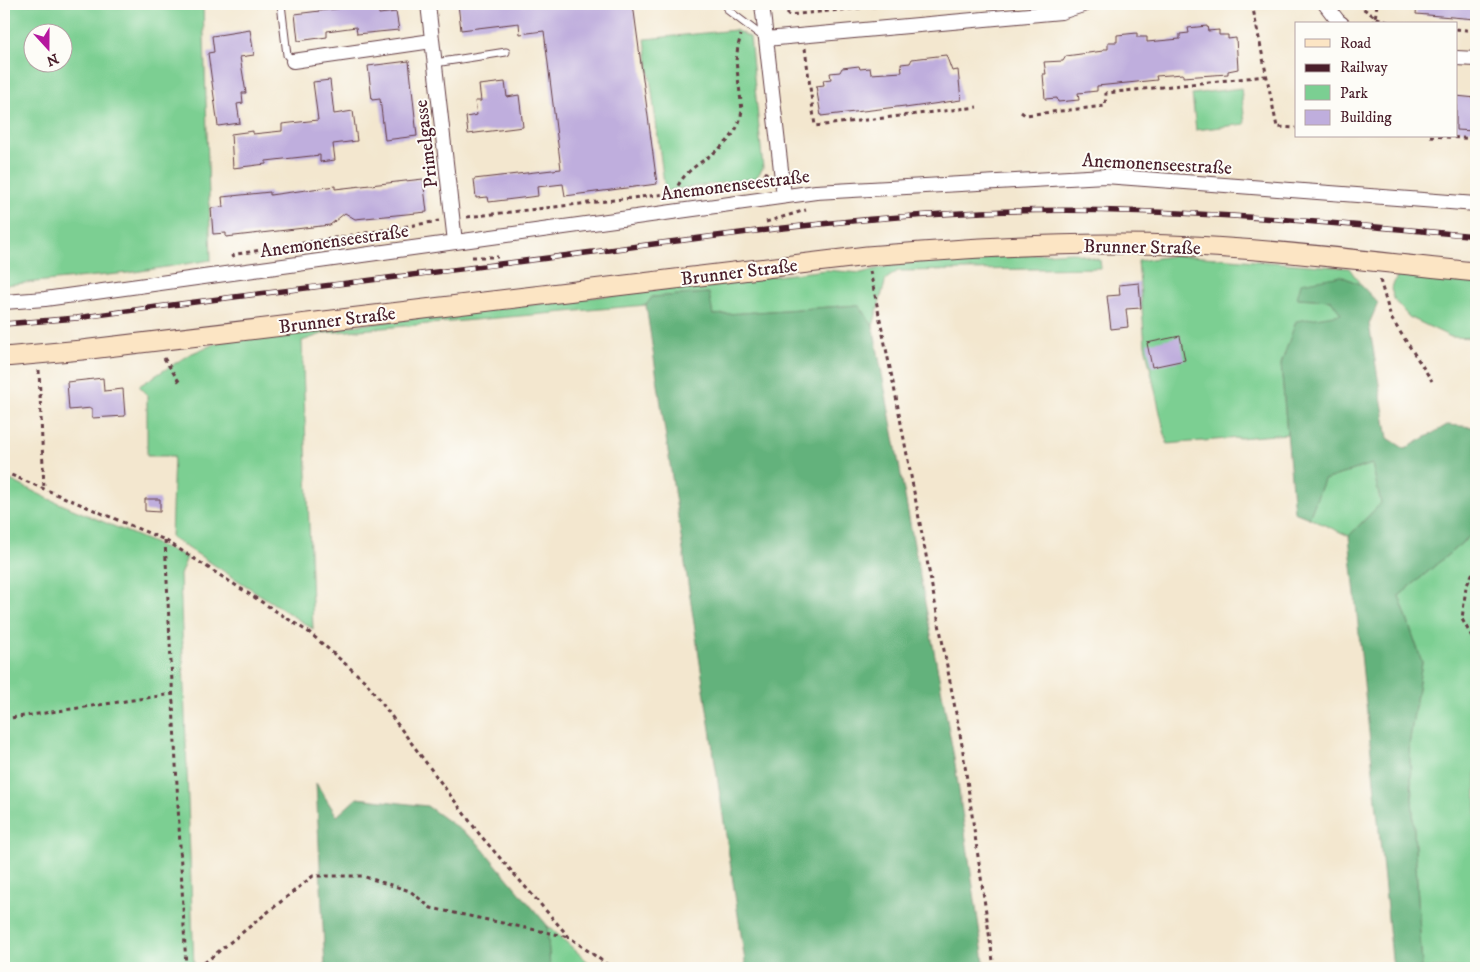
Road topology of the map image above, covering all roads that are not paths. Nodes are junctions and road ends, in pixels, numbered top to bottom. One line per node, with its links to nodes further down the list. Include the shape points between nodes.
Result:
1 (280, 4): 13 (lane, via 287,55)
2 (428, 4): 9 (street, Primelgasse)
3 (726, 4): 8 (lane)
4 (762, 4): 8 (street)
5 (1086, 4): 8 (street, via 1061,12)
6 (1325, 4): 7 (street)
7 (1339, 22)
8 (766, 39): 15 (street)
9 (432, 41): 13 (street); 14 (street, Primelgasse)
10 (506, 52): 14 (lane)
11 (1458, 58): 12 (street)
12 (1476, 59)
13 (293, 61)
14 (435, 62): 17 (street, Primelgasse)
15 (784, 196): 16 (street, Anemonenseestraße, via 1105,176); 17 (street, Anemonenseestraße)
16 (1476, 204)
17 (455, 242): 19 (street, Anemonenseestraße)
18 (1476, 272): 20 (main road, Brunner Straße, via 1233,249 1109,244 992,246 866,256)
19 (4, 302)
20 (4, 357)

